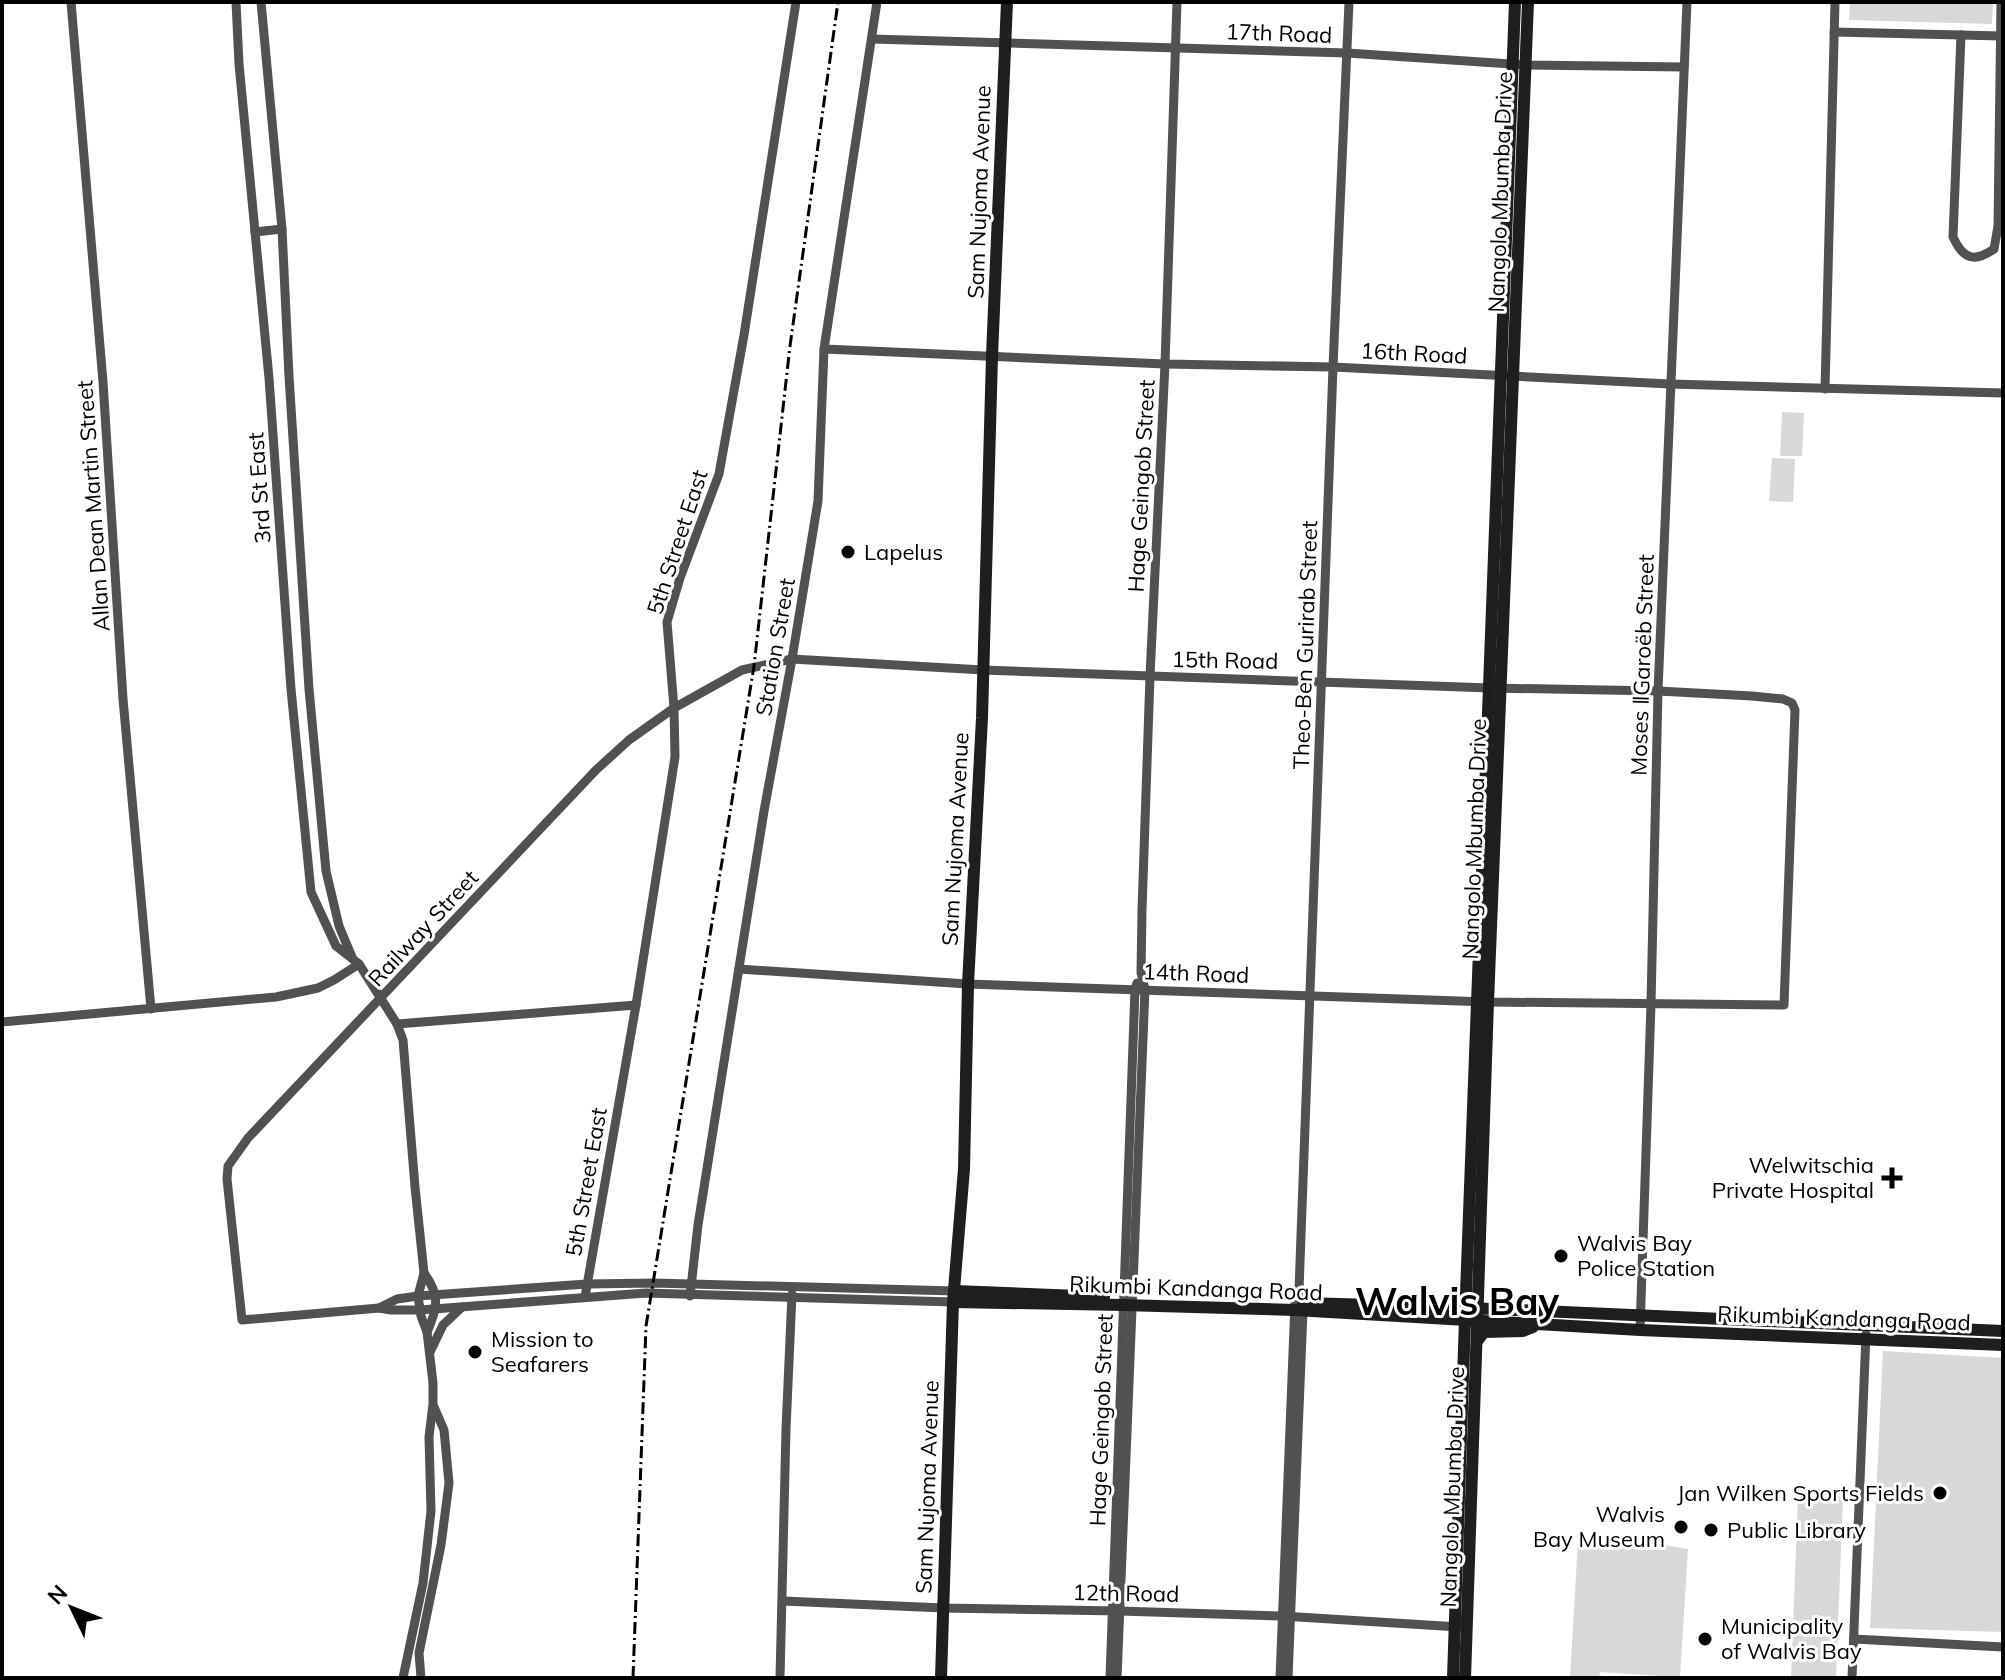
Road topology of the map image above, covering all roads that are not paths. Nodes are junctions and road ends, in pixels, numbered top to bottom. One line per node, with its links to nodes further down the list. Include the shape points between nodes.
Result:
1 (71, 2): 53 (street, Allan Dean Martin Street)
2 (236, 2): 24 (street, 3rd St East)
3 (261, 2): 23 (street, 3rd St East)
4 (796, 2): 43 (street, 5th Street East, via 719,474 667,622)
5 (877, 2): 17 (street, Station Street)
6 (1007, 2): 18 (main road, Sam Nujoma Avenue)
7 (1177, 2): 19 (street, Hage Geingob Street)
8 (1349, 2): 20 (street, Theo-Ben Gurirab Street)
9 (1515, 2): 21 (main road, Nangolo Mbumba Drive)
10 (1528, 2): 21 (main road, Nangolo Mbumba Drive)
11 (1687, 2): 22 (street, Moses ǁGaroëb Street)
12 (1835, 2): 14 (street)
13 (2001, 2): 16 (street)
14 (1834, 32): 15 (street); 33 (street)
15 (1961, 35): 16 (street); 16 (street, via 1953,237 1969,257 1983,257 1994,249 1998,226)
16 (2001, 36)
17 (872, 39): 18 (street, 17th Road); 25 (street, Station Street)
18 (1006, 44): 19 (street, 17th Road); 26 (main road, Sam Nujoma Avenue)
19 (1176, 47): 20 (street, 17th Road); 27 (street, Hage Geingob Street)
20 (1347, 53): 21 (street, 17th Road); 28 (street, Theo-Ben Gurirab Street)
21 (1519, 65): 22 (street, 17th Road); 30 (main road, Nangolo Mbumba Drive)
22 (1684, 67): 32 (street, Moses ǁGaroëb Street)
23 (282, 229): 24 (street); 29 (street, 3rd St East)
24 (255, 232): 31 (street, 3rd St East)
25 (824, 349): 26 (street, 16th Road); 37 (street, Station Street, via 818,501)
26 (992, 356): 27 (street, 16th Road); 38 (main road, Sam Nujoma Avenue)
27 (1165, 364): 28 (street, 16th Road); 39 (street, Hage Geingob Street)
28 (1333, 367): 30 (street, 16th Road); 40 (street, Theo-Ben Gurirab Street)
29 (289, 376): 31 (street); 35 (street, 3rd St East)
30 (1507, 376): 32 (street, 16th Road); 41 (main road, Nangolo Mbumba Drive)
31 (269, 378): 36 (street, 3rd St East)
32 (1670, 384): 33 (street, 16th Road); 42 (street, Moses ǁGaroëb Street)
33 (1825, 389): 34 (street, 16th Road)
34 (2003, 393)
35 (293, 452): 36 (street); 44 (street, 3rd St East, via 326,871 339,926)
36 (275, 453): 44 (street, 3rd St East, via 311,892 336,946)
37 (792, 659): 38 (street, 15th Road); 43 (street, Railway Street, via 742,670); 45 (street, Station Street)
38 (983, 670): 39 (street, 15th Road); 46 (main road, Sam Nujoma Avenue)
39 (1150, 676): 40 (street, 15th Road); 47 (street, Hage Geingob Street)
40 (1322, 681): 41 (street, 15th Road); 48 (street, Theo-Ben Gurirab Street)
41 (1495, 688): 42 (street, 15th Road); 50 (main road, Nangolo Mbumba Drive)
42 (1658, 691): 51 (street, Moses ǁGaroëb Street); 51 (street, 15th Road, via 1783,699 1795,710 1784,1005)
43 (674, 708): 49 (street, Railway Street, via 596,770); 52 (street, 5th Street East, via 675,757)
44 (356, 961): 49 (street, 3rd St East); 53 (street, via 318,988)
45 (739, 969): 46 (street, 14th Road); 58 (street, Station Street)
46 (968, 984): 47 (street, 14th Road); 65 (main road, Sam Nujoma Avenue, via 964,1169)
47 (1140, 989): 48 (street, 14th Road); 66 (street, Hage Geingob Street)
48 (1310, 996): 50 (street, 14th Road); 67 (street, Theo-Ben Gurirab Street)
49 (381, 998): 55 (street, 3rd St East); 69 (street, Railway Street, via 248,1138 228,1166 227,1179 242,1320)
50 (1483, 1001): 51 (street, 14th Road); 72 (main road, Nangolo Mbumba Drive)
51 (1651, 1004): 73 (street, Moses ǁGaroëb Street)
52 (636, 1005): 55 (street); 57 (street, 5th Street East)
53 (151, 1009): 54 (street)
54 (2, 1022)
55 (397, 1024): 56 (street, 3rd St East, via 403,1040)
56 (424, 1273): 60 (street, 3rd St East); 61 (street, 3rd St East)
57 (587, 1284): 58 (street, Rikumbi Kandanga Road); 60 (street, Rikumbi Kandanga Road); 63 (street, 5th Street East)
58 (692, 1284): 59 (street, Rikumbi Kandanga Road); 62 (street, Station Street)
59 (792, 1286): 64 (street); 65 (street, Rikumbi Kandanga Road)
60 (436, 1294): 61 (street, Rikumbi Kandanga Road); 70 (street)
61 (418, 1296): 69 (street); 71 (street)
62 (690, 1296): 63 (street, Rikumbi Kandanga Road); 64 (street, Rikumbi Kandanga Road)
63 (585, 1297): 68 (street, Rikumbi Kandanga Road)
64 (792, 1297): 65 (street, Rikumbi Kandanga Road); 83 (street)
65 (954, 1297): 66 (main road, Rikumbi Kandanga Road); 84 (main road, Sam Nujoma Avenue)
66 (1127, 1301): 67 (main road, Rikumbi Kandanga Road); 85 (street, Hage Geingob Street)
67 (1299, 1303): 72 (main road, Rikumbi Kandanga Road); 86 (street, Theo-Ben Gurirab Street)
68 (462, 1307): 70 (street, Rikumbi Kandanga Road); 81 (street, via 443,1325)
69 (379, 1308): 71 (street)
70 (436, 1309): 71 (street, Rikumbi Kandanga Road); 77 (street)
71 (420, 1310): 77 (street)
72 (1472, 1314): 73 (main road, Rikumbi Kandanga Road); 74 (main road, Rikumbi Kandanga Road); 79 (main road, Nangolo Mbumba Drive); 87 (main road, Nangolo Mbumba Drive)
73 (1640, 1323): 74 (main road, Rikumbi Kandanga Road); 75 (main road, Rikumbi Kandanga Road); 78 (main road, Rikumbi Kandanga Road)
74 (1539, 1324): 79 (main road, via 1526,1331 1484,1332)
75 (1867, 1325): 76 (main road, Rikumbi Kandanga Road); 78 (street)
76 (2003, 1331)
77 (427, 1332): 81 (street)
78 (1866, 1340): 80 (main road, Rikumbi Kandanga Road); 88 (street)
79 (1477, 1342): 87 (main road, Nangolo Mbumba Drive)
80 (2003, 1345)
81 (429, 1354): 82 (street)
82 (433, 1404): 90 (street, via 431,1511 423,1583); 91 (street, via 444,1430 449,1483 419,1653)
83 (783, 1601): 84 (street, 12th Road); 92 (street)
84 (943, 1608): 85 (street, 12th Road); 93 (main road, Sam Nujoma Avenue)
85 (1116, 1610): 86 (street, 12th Road); 94 (street, Hage Geingob Street); 95 (street, Hage Geingob Street)
86 (1286, 1617): 87 (street, 12th Road); 96 (street, Theo-Ben Gurirab Street); 97 (street, Theo-Ben Gurirab Street)
87 (1461, 1627): 98 (main road, Nangolo Mbumba Drive); 99 (main road, Nangolo Mbumba Drive)
88 (1854, 1639): 89 (street); 100 (street)
89 (2003, 1647)
90 (403, 1678)
91 (421, 1678)
92 (780, 1678)
93 (941, 1678)
94 (1110, 1678)
95 (1117, 1678)
96 (1280, 1678)
97 (1288, 1678)
98 (1453, 1678)
99 (1465, 1678)
100 (1852, 1678)

